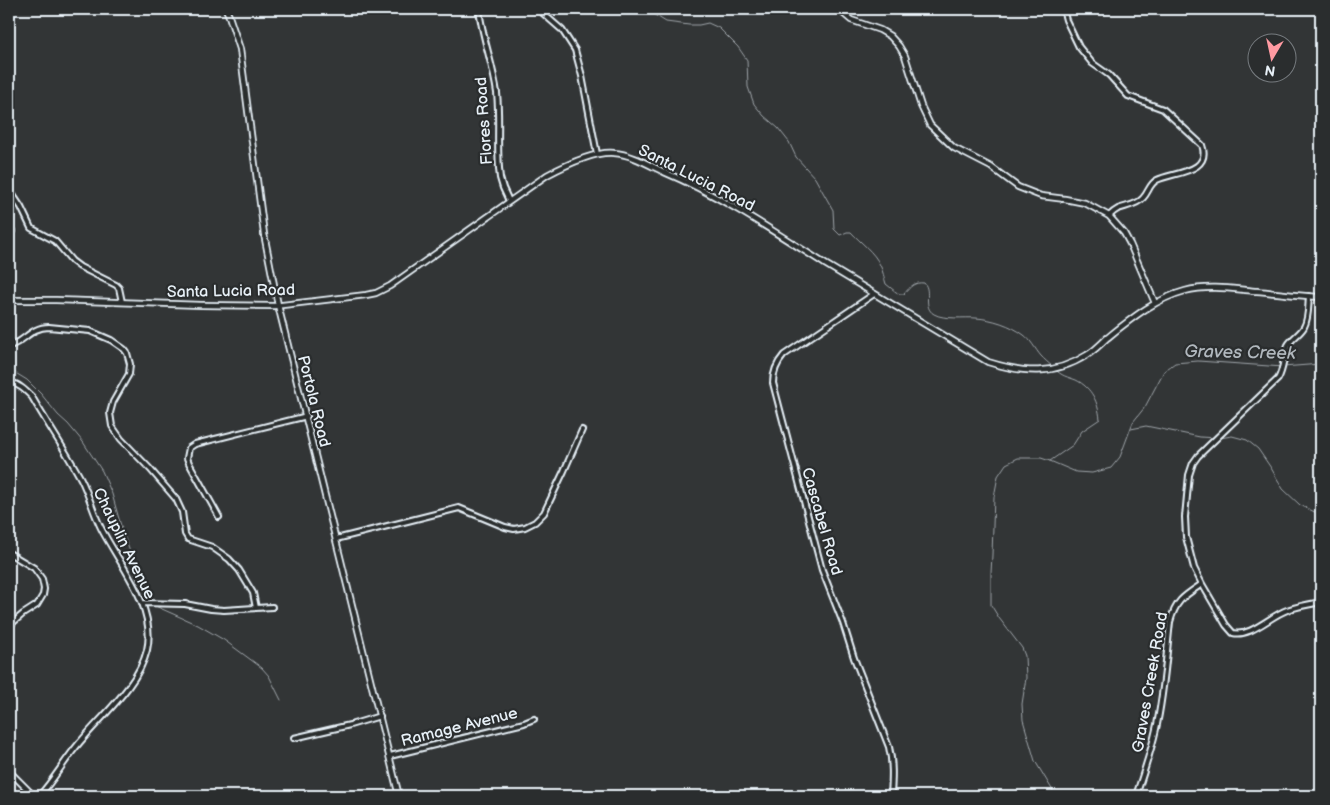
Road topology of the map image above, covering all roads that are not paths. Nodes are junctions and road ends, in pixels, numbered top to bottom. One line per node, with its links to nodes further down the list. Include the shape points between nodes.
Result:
1 (226, 9): 16 (street, Portola Road, via 240,49 264,234)
2 (479, 9): 8 (street, Flores Road, via 497,95 500,178)
3 (538, 9): 6 (street, via 562,30 575,50)
4 (843, 9): 9 (street, via 851,20 880,30 899,46 930,125 954,148 990,167 1018,187 1041,196 1085,203)
5 (1063, 9): 9 (street, via 1079,47 1092,63 1109,75 1128,96 1163,109 1202,146 1204,152 1199,166 1159,179 1152,183 1143,198)
6 (597, 154): 8 (street, Santa Lucia Road, via 551,173); 10 (street, Santa Lucia Road, via 625,154 708,192)
7 (9, 189): 14 (street, via 31,228 55,241 80,267 116,285)
8 (509, 201): 16 (street, Santa Lucia Road, via 386,289 366,295)
9 (1108, 216): 15 (street, via 1124,233)
10 (874, 294): 15 (street, Santa Lucia Road, via 988,362 1006,368 1036,371 1062,367 1087,355 1133,317); 38 (street, Cascabel Road, via 784,355 773,378 822,570 889,746)
11 (1309, 296): 12 (street, Santa Lucia Road); 15 (street, Santa Lucia Road, via 1209,288 1186,291); 24 (street, via 1307,319 1288,346 1278,379 1192,463 1185,532 1194,568)
12 (1321, 298)
13 (9, 300): 14 (street, Santa Lucia Road)
14 (122, 302): 16 (street, Santa Lucia Road)
15 (1156, 303)
16 (278, 305): 19 (street, Portola Road)
17 (9, 346): 27 (street, via 16,345 35,330 49,327 90,331 124,349 130,369 113,402 110,413 112,426 176,499 188,540 212,547 229,559 253,593)
18 (9, 382): 26 (street, Chauplin Avenue, via 18,385 32,398 57,438)
19 (306, 416): 21 (street, via 189,448 187,458); 22 (street, Portola Road)
20 (582, 430): 22 (street, via 544,513 525,527 504,527 458,508)
21 (219, 517)
22 (336, 539): 30 (street, Portola Road)
23 (9, 553): 29 (street, via 34,568 44,589 37,605)
24 (1202, 584): 25 (street, via 1226,625 1237,634 1287,610); 39 (street, Graves Creek Road, via 1178,602 1172,615 1156,729)
25 (1321, 602)
26 (142, 604): 27 (street, via 184,604 211,610); 36 (street, Chauplin Avenue, via 148,638 140,668)
27 (256, 608): 28 (street)
28 (272, 608)
29 (9, 626)
30 (380, 716): 32 (street); 33 (street, Portola Road)
31 (534, 719): 33 (street, Ramage Avenue)
32 (294, 738)
33 (390, 756): 37 (street, Portola Road)
34 (9, 771): 35 (street)
35 (34, 796)
36 (39, 796)
37 (399, 796)
38 (891, 796)
39 (1136, 796)

